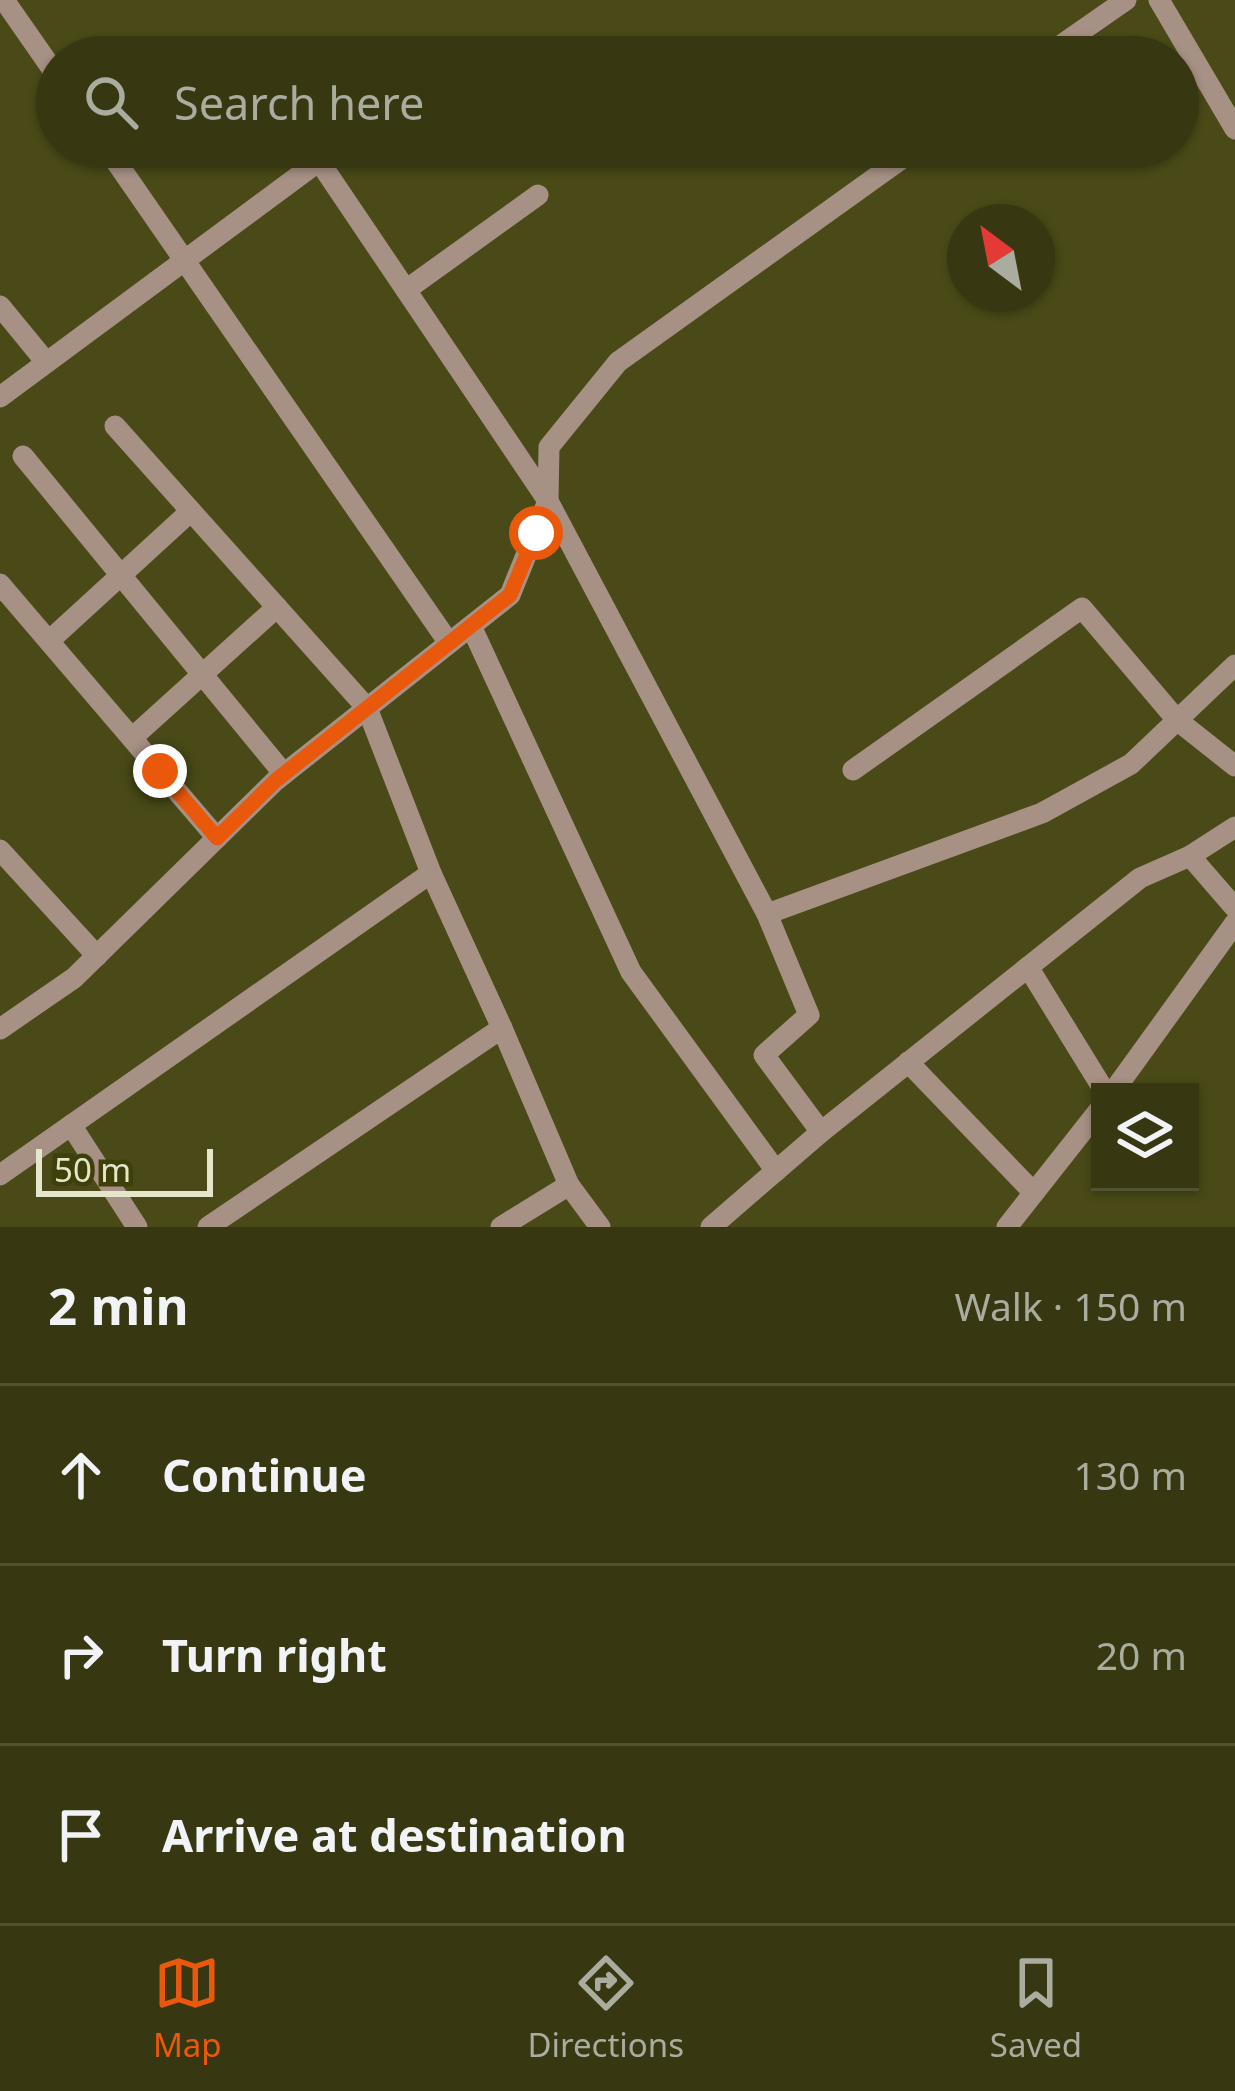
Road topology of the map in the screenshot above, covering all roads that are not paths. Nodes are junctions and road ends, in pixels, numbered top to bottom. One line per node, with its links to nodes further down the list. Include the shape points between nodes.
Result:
1 (4, 0): 6 (street)
2 (1126, 0): 4 (street)
3 (1159, 0): 5 (street)
4 (1074, 36)
5 (1180, 36)
6 (36, 46)
7 (1199, 68): 8 (street)
8 (1235, 129)
9 (121, 168): 14 (street)
10 (309, 168): 14 (street)
11 (324, 168): 15 (street)
12 (889, 168): 21 (street, via 618,362 549,447)
13 (538, 195): 15 (street)
14 (183, 258): 17 (street); 28 (street)
15 (406, 290): 21 (street)
16 (0, 306): 17 (street)
17 (46, 362): 18 (street)
18 (0, 397)
19 (115, 426): 22 (street)
20 (23, 456): 23 (street)
21 (548, 501): 26 (street, via 510,595); 43 (street)
22 (191, 511): 23 (street); 25 (street)
23 (119, 573): 27 (street); 30 (street)
24 (0, 584): 27 (street)
25 (277, 607): 30 (street); 31 (street)
26 (471, 626): 28 (street); 55 (street, via 631,972)
27 (49, 641): 33 (street)
28 (449, 643): 31 (street)
29 (1235, 665): 32 (street)
30 (203, 675): 33 (street); 36 (street)
31 (367, 708): 36 (street); 41 (street)
32 (1177, 721): 34 (street); 35 (street, via 1082,608); 43 (street, via 1131,764 1042,813)
33 (132, 738): 38 (street)
34 (1235, 766)
35 (854, 770)
36 (284, 774): 38 (street)
37 (1235, 827): 40 (street)
38 (217, 838): 45 (street)
39 (0, 850): 45 (street)
40 (1190, 856): 42 (street); 46 (street, via 1140,878)
41 (430, 873): 47 (street); 53 (street)
42 (1235, 908)
43 (767, 914): 54 (street, via 809,1015 764,1054)
44 (1232, 935): 51 (street)
45 (97, 956): 48 (street)
46 (1028, 967): 49 (street); 50 (street)
47 (502, 1028): 57 (street); 60 (street)
48 (0, 1029)
49 (908, 1063): 54 (street); 58 (street)
50 (1103, 1083)
51 (1116, 1083)
52 (1091, 1120): 58 (street)
53 (70, 1125): 56 (street); 59 (street)
54 (821, 1132): 55 (street)
55 (776, 1171): 63 (street)
56 (0, 1175)
57 (569, 1185): 61 (street); 62 (street)
58 (1034, 1193): 64 (street)
59 (137, 1227)
60 (208, 1227)
61 (501, 1227)
62 (600, 1227)
63 (712, 1227)
64 (1007, 1227)

